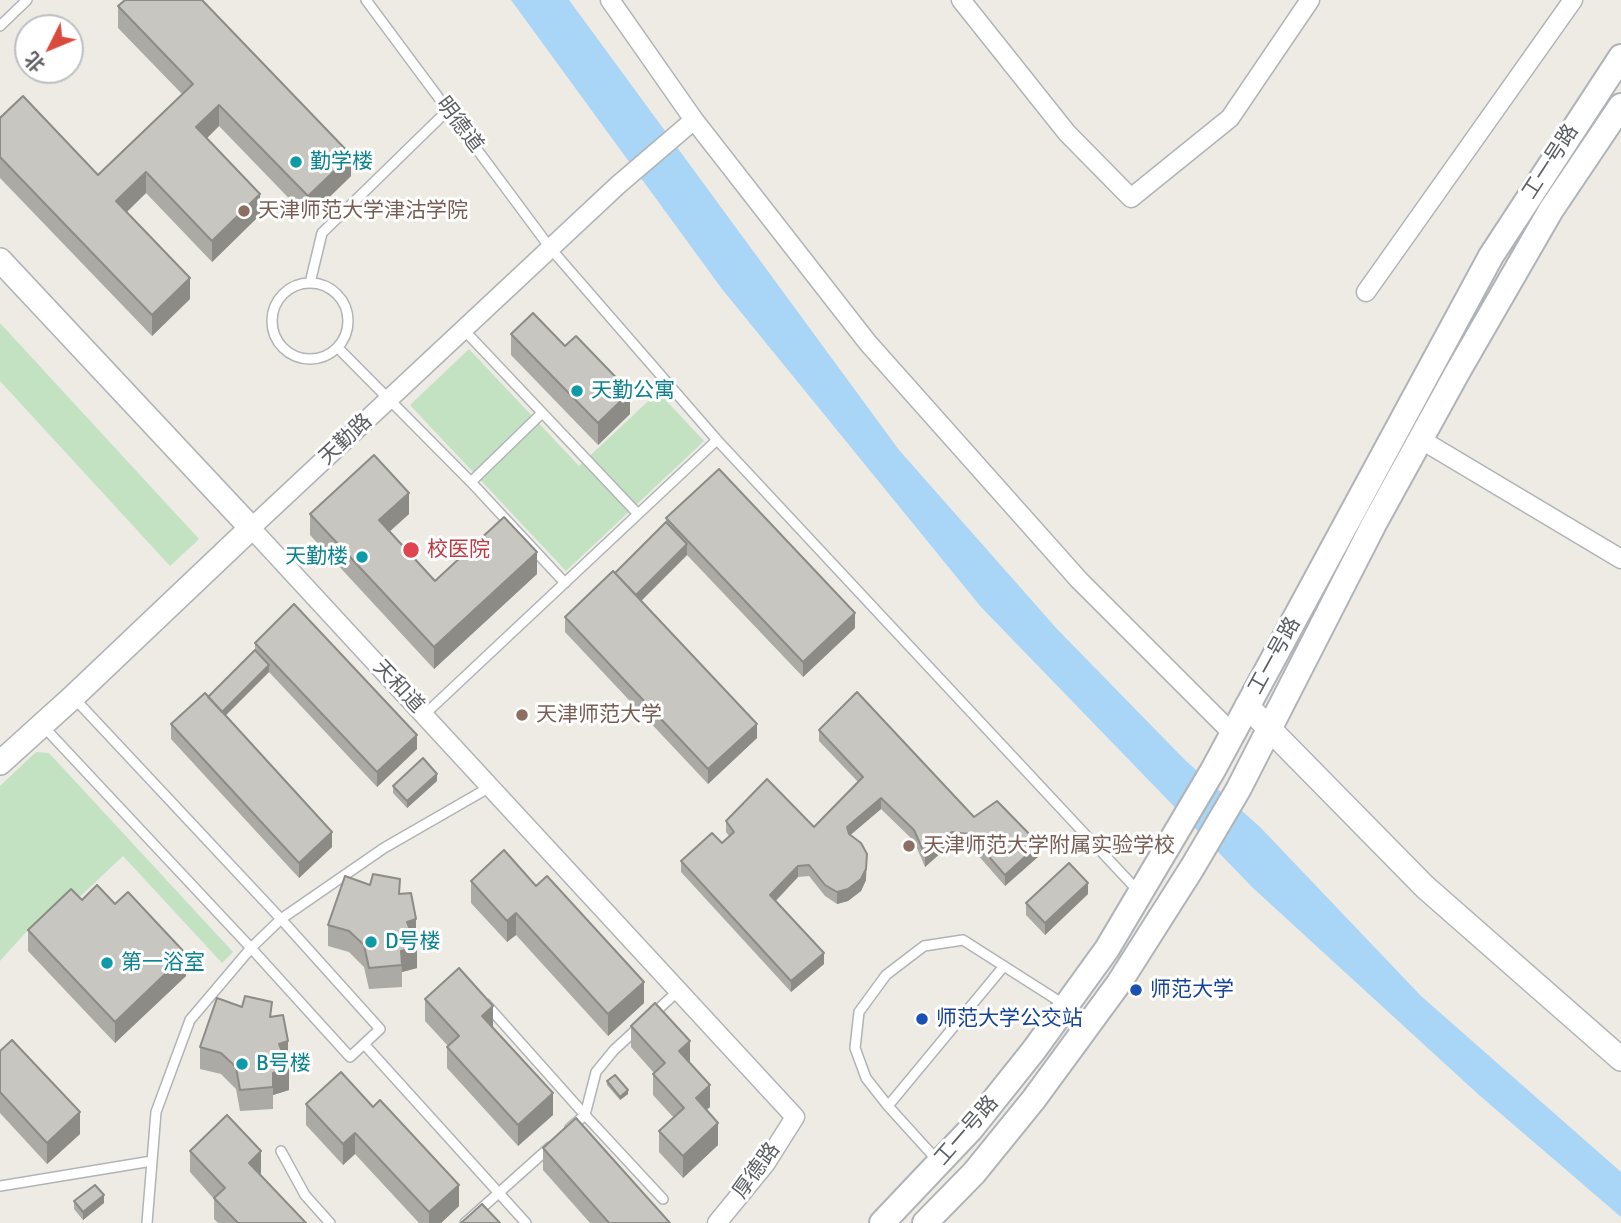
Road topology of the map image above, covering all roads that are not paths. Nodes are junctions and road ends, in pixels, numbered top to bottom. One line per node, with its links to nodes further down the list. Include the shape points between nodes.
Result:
1 (27, 0): 7 (lane)
2 (366, 0): 10 (lane, 明德道)
3 (610, 0): 11 (street)
4 (961, 0): 5 (street, via 1067,133 1131,198 1230,118)
5 (1310, 0)
6 (1573, 0): 15 (street)
7 (0, 26)
8 (1621, 57): 28 (main road, 工一号路, via 1491,256)
9 (1621, 106): 20 (main road, 工一号路, via 1544,221)
10 (448, 110): 12 (lane, 明德道); 14 (lane, via 322,233)
11 (694, 120): 12 (street, 天勤路); 32 (street, via 868,343 1079,580)
12 (551, 249): 16 (street, 天勤路); 21 (lane, 明德道)
13 (0, 260): 24 (street, 天和道)
14 (310, 283): 17 (lane, via 337,294 347,311 347,331); 17 (lane, via 291,288 277,302 274,331 284,348 301,358 320,358)
15 (1366, 292)
16 (464, 330): 18 (street, 天勤路); 19 (lane)
17 (338, 348): 18 (lane)
18 (390, 400): 22 (lane); 24 (street, 天勤路)
19 (542, 412): 22 (lane); 23 (lane)
20 (1420, 439): 25 (street); 31 (main road, 工一号路)
21 (717, 440): 23 (lane); 35 (lane, 明德道)
22 (471, 482): 26 (lane)
23 (638, 514): 26 (lane)
24 (251, 528): 27 (street, 天勤路); 29 (street, 天和道)
25 (1621, 559)
26 (565, 583): 29 (lane)
27 (73, 697): 30 (street, 天勤路); 36 (lane)
28 (1247, 706): 31 (street); 32 (main road, 工一号路)
29 (424, 715): 34 (street, 天和道)
30 (41, 725): 33 (street, 天勤路); 37 (lane)
31 (1269, 729): 43 (street, via 1425,887); 61 (main road, 工一号路, via 1192,868 1119,983 974,1173)
32 (1232, 733): 35 (main road, 工一号路)
33 (0, 763)
34 (490, 787): 36 (lane, via 384,848); 39 (street, 天和道)
35 (1140, 893): 41 (main road, 工一号路)
36 (281, 919): 37 (lane); 42 (lane, via 380,1030)
37 (251, 948): 42 (lane, via 350,1057); 50 (lane, via 190,1020 156,1112)
38 (1004, 966): 41 (lane); 44 (lane); 44 (lane, via 964,940 924,946 886,975 859,1013 855,1048 866,1078)
39 (678, 991): 45 (lane, via 596,1072); 46 (street, 天和道)
40 (478, 994): 45 (lane)
41 (1066, 1006): 51 (main road, 工一号路, via 1004,1089)
42 (364, 1044): 53 (lane)
43 (1621, 1059)
44 (888, 1107): 51 (lane)
45 (585, 1115): 47 (lane); 54 (lane)
46 (794, 1117): 59 (street, 厚德路, via 766,1163)
47 (566, 1132)
48 (556, 1141): 53 (lane)
49 (281, 1151): 56 (lane, via 305,1195)
50 (152, 1161): 52 (lane); 55 (lane)
51 (940, 1163): 60 (main road, 工一号路)
52 (0, 1186)
53 (499, 1193): 57 (lane); 58 (lane)
54 (663, 1199)
55 (147, 1223)
56 (330, 1223)
57 (465, 1223)
58 (526, 1223)
59 (717, 1223)
60 (881, 1223)
61 (925, 1223)

